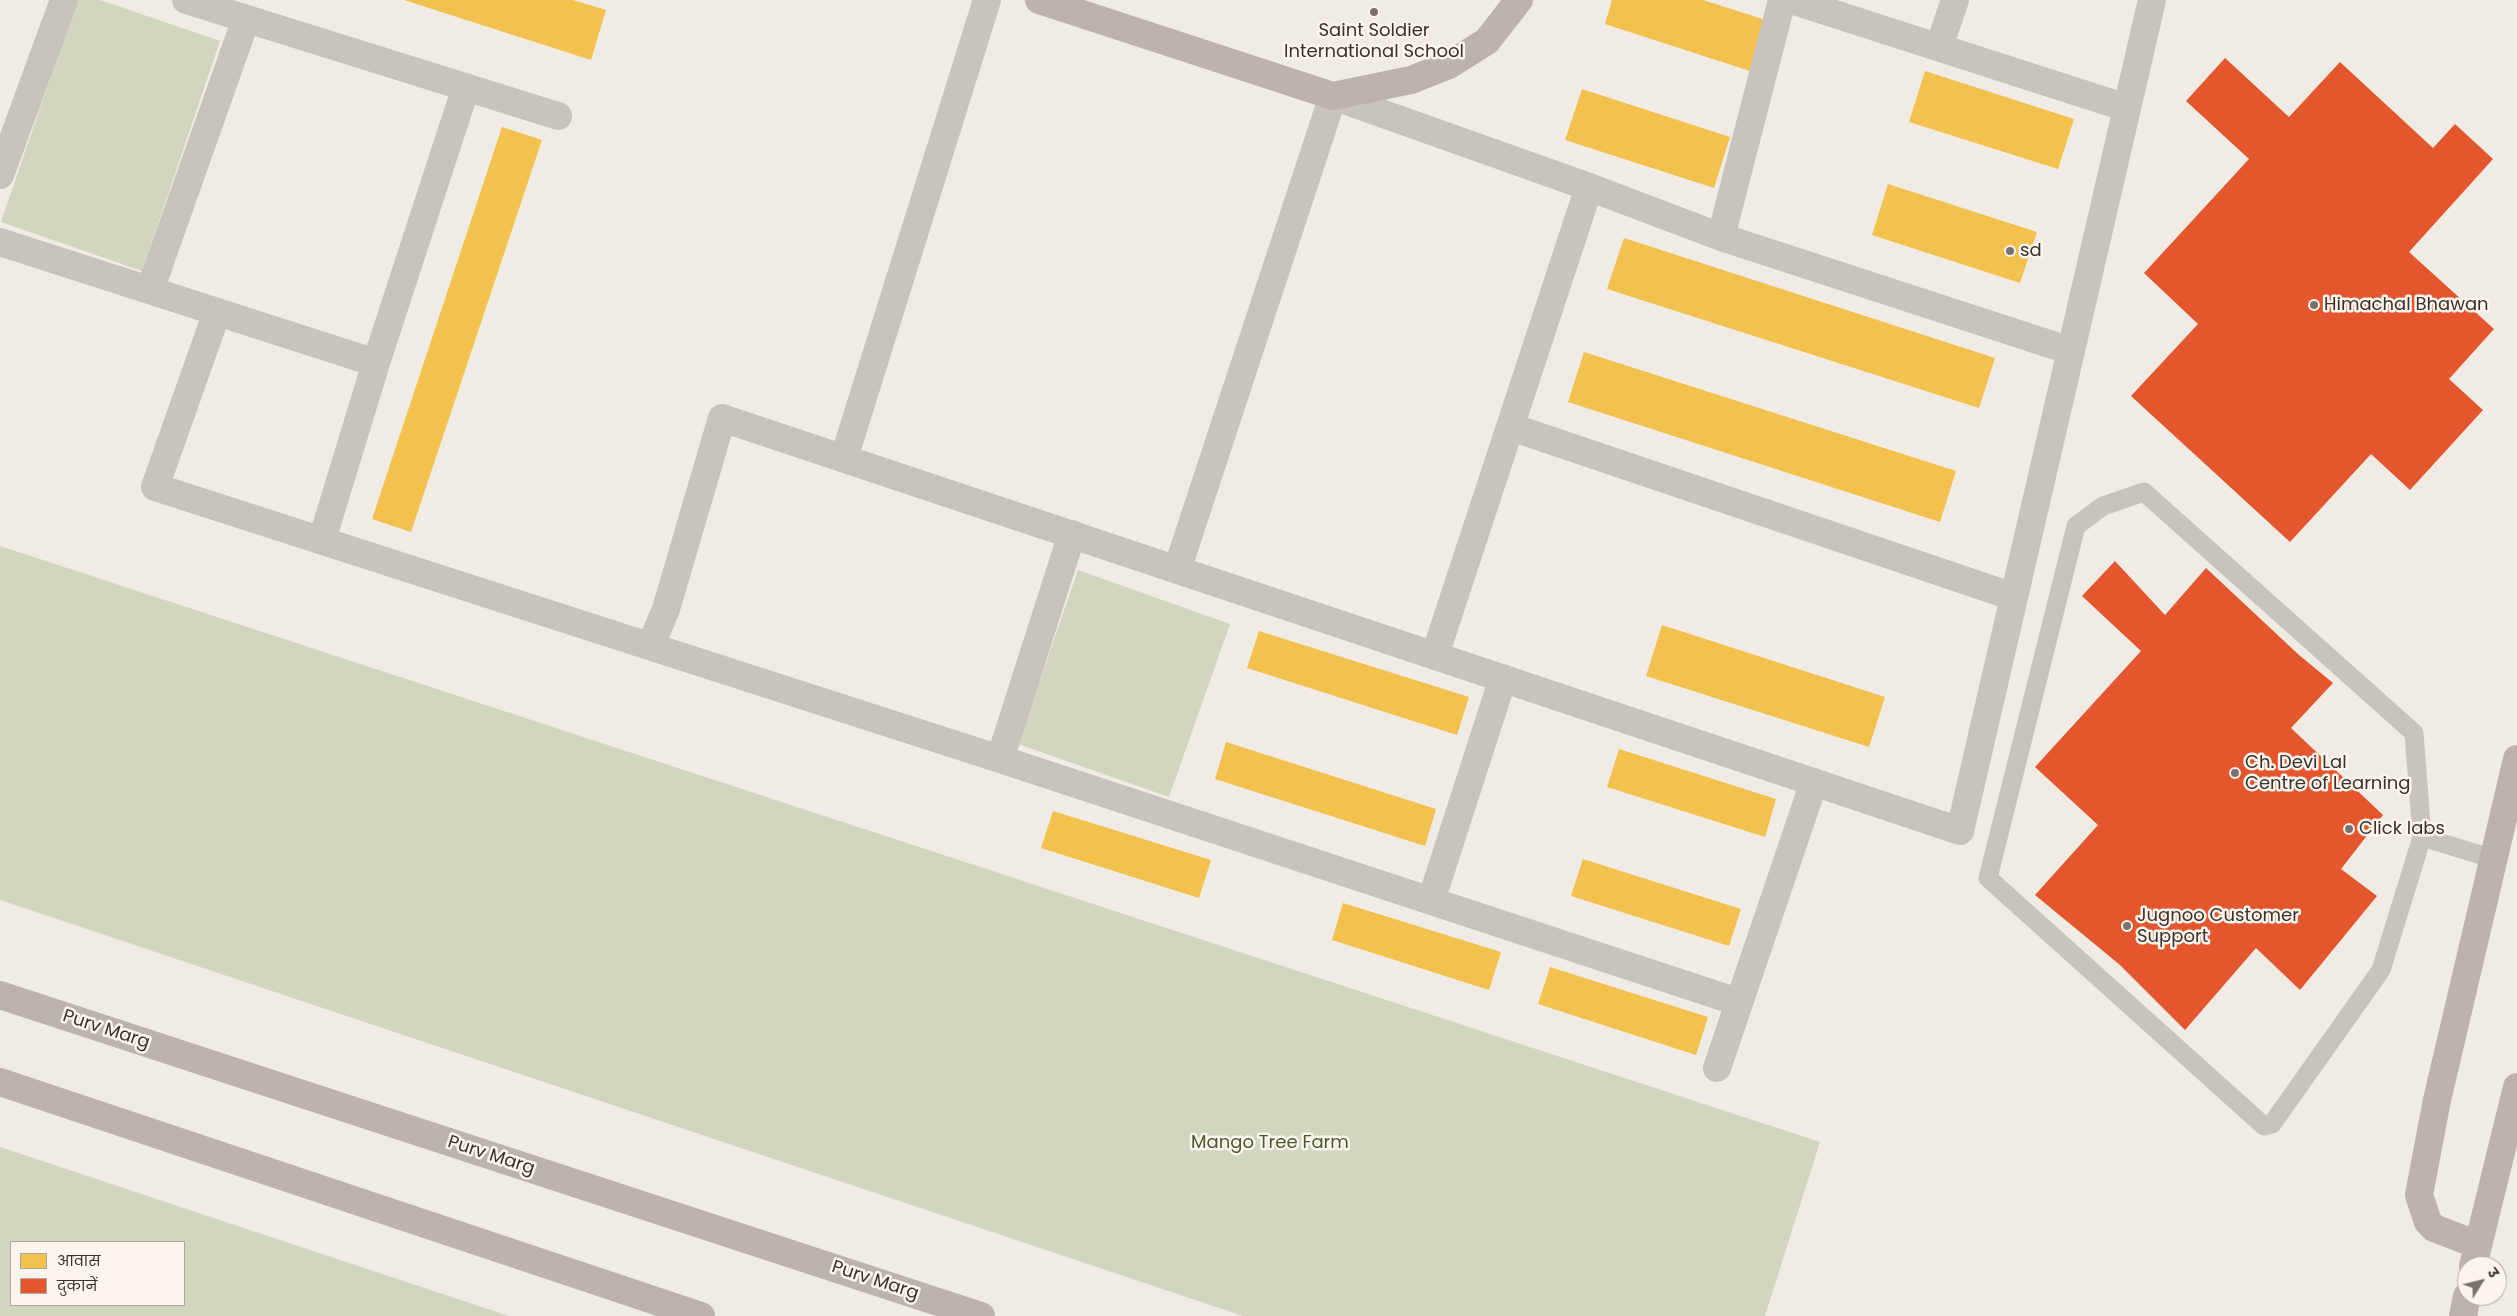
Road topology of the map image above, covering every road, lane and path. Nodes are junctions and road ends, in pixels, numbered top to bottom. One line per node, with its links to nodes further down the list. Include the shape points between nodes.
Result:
1 (64, 0): 16 (street)
2 (186, 0): 10 (street)
3 (987, 0): 25 (street)
4 (1039, 0): 13 (main road)
5 (1519, 0): 13 (main road, via 1488,41 1449,66 1411,80)
6 (1782, 0): 18 (street)
7 (1791, 0): 11 (street)
8 (1955, 0): 11 (street)
9 (2152, 0): 14 (street)
10 (246, 19): 12 (street); 20 (street)
11 (1939, 47): 14 (street)
12 (466, 88): 15 (street); 23 (street)
13 (1334, 96): 17 (street); 28 (street)
14 (2127, 108): 22 (street)
15 (558, 116)
16 (0, 175)
17 (1589, 186): 18 (street); 24 (street)
18 (1721, 237): 22 (street)
19 (0, 242): 20 (street)
20 (150, 290): 21 (street)
21 (217, 312): 23 (street); 27 (street, via 155,487)
22 (2071, 351): 29 (street)
23 (376, 363): 27 (street)
24 (1511, 427): 29 (street); 31 (street)
25 (844, 458): 26 (street); 30 (street, via 722,418 666,609)
26 (1072, 534): 28 (street); 33 (street)
27 (322, 540): 30 (street)
28 (1177, 570): 31 (street)
29 (2014, 597): 35 (street, via 1960,831)
30 (651, 645): 33 (street)
31 (1435, 655): 32 (street)
32 (1503, 678): 35 (street); 38 (street)
33 (1000, 759): 38 (street)
34 (2517, 759): 37 (main road)
35 (1814, 782): 40 (street)
36 (2422, 837): 36 (lane, via 2381,970 2272,1124 2264,1126 1988,878 2076,526 2104,506 2144,492 2414,733); 37 (lane)
37 (2494, 859): 46 (main road, via 2437,1100 2419,1195 2428,1222)
38 (1431, 901): 40 (street)
39 (0, 995): 48 (main road, Purv Marg)
40 (1738, 1002): 41 (street)
41 (1717, 1068)
42 (0, 1082): 45 (main road)
43 (2517, 1087): 46 (main road)
44 (0, 1097): 45 (main road)
45 (54, 1100): 47 (main road)
46 (2476, 1256)
47 (701, 1316)
48 (981, 1316)

